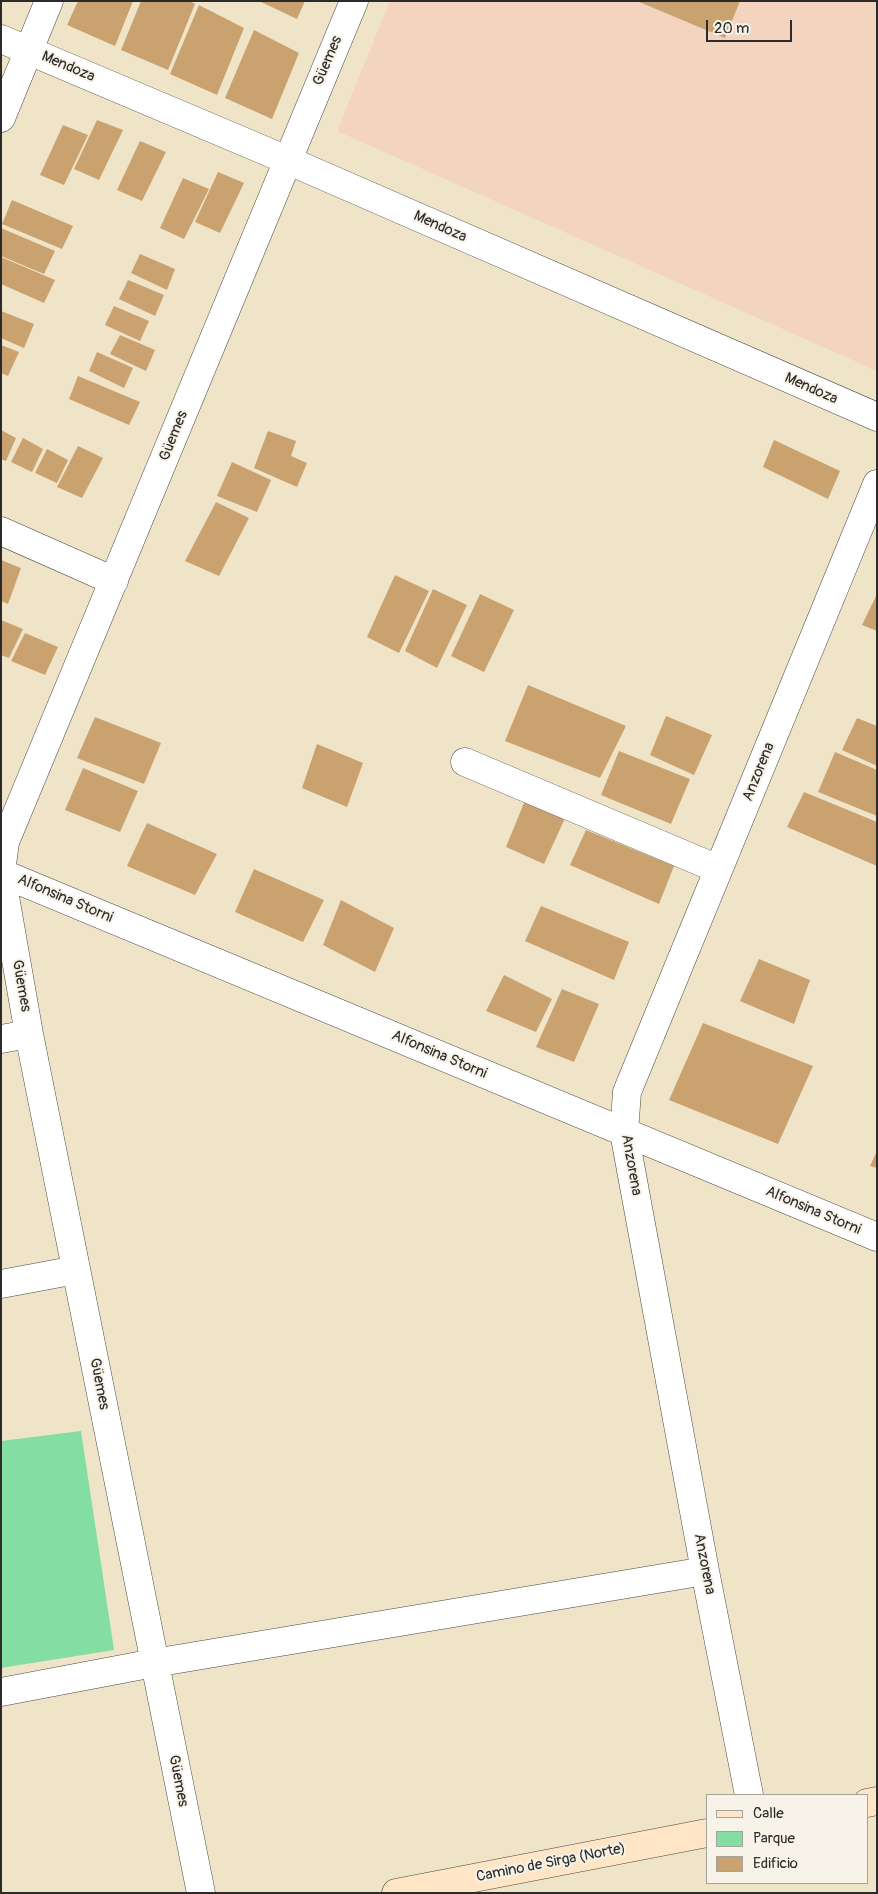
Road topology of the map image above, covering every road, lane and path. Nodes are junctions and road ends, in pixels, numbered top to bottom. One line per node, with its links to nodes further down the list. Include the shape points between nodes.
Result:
1 (49, 1): 4 (street)
2 (354, 1): 6 (street, Güemes)
3 (1, 39): 4 (street, Mendoza)
4 (29, 50): 5 (street); 6 (street, Mendoza)
5 (1, 118)
6 (287, 160): 7 (street, Mendoza); 10 (street, Güemes)
7 (877, 417)
8 (877, 484): 12 (street, Anzorena)
9 (1, 531): 10 (street)
10 (114, 581): 13 (street, Güemes, via 5,842)
11 (465, 762): 12 (street)
12 (718, 869): 16 (street, Anzorena, via 628,1092)
13 (1, 873): 14 (street, Güemes); 16 (street, Alfonsina Storni)
14 (29, 1034): 15 (street); 18 (street, Güemes)
15 (1, 1039)
16 (624, 1132): 17 (street, Alfonsina Storni); 20 (street, Anzorena)
17 (877, 1237)
18 (76, 1270): 19 (street); 21 (street, Güemes)
19 (1, 1284)
20 (705, 1571): 21 (street); 23 (street, Anzorena)
21 (154, 1663): 22 (street); 25 (street, Güemes)
22 (1, 1692)
23 (748, 1794)
24 (706, 1832): 26 (main road, Camino de Sirga (Norte))
25 (201, 1893)
26 (396, 1893)

